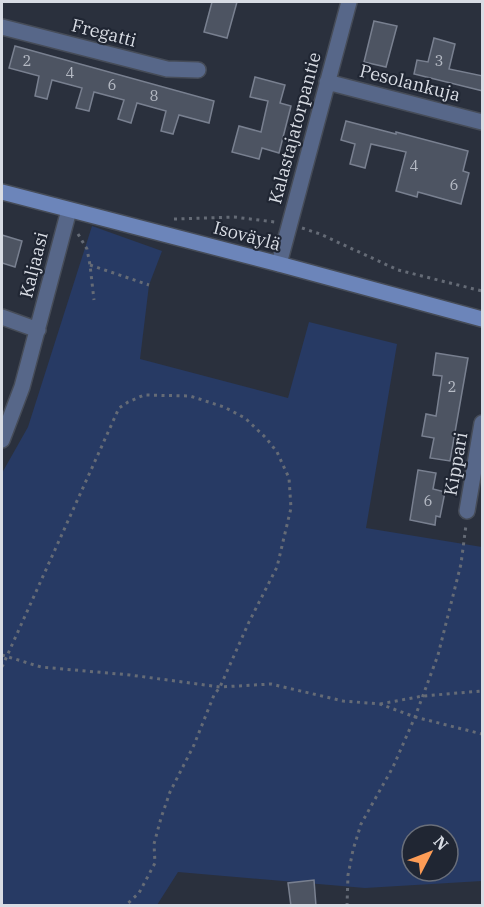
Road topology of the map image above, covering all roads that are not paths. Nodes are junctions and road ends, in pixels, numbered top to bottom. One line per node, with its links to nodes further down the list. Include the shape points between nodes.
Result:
1 (349, 2): 4 (street, Kalastajatorpantie)
2 (2, 27): 3 (street, Fregatti, via 167,69)
3 (198, 70)
4 (327, 82): 5 (street, Pesolankuja); 8 (street, Kalastajatorpantie)
5 (483, 122)
6 (2, 192): 7 (street, Isoväylä)
7 (67, 217): 8 (street, Isoväylä); 11 (street, Kaljaasi)
8 (279, 264): 10 (street, Isoväylä)
9 (2, 317): 11 (street, Kaljaasi)
10 (483, 319)
11 (38, 330): 13 (street, Kaljaasi)
12 (483, 423): 14 (street, Kippari)
13 (2, 440)
14 (467, 512)

